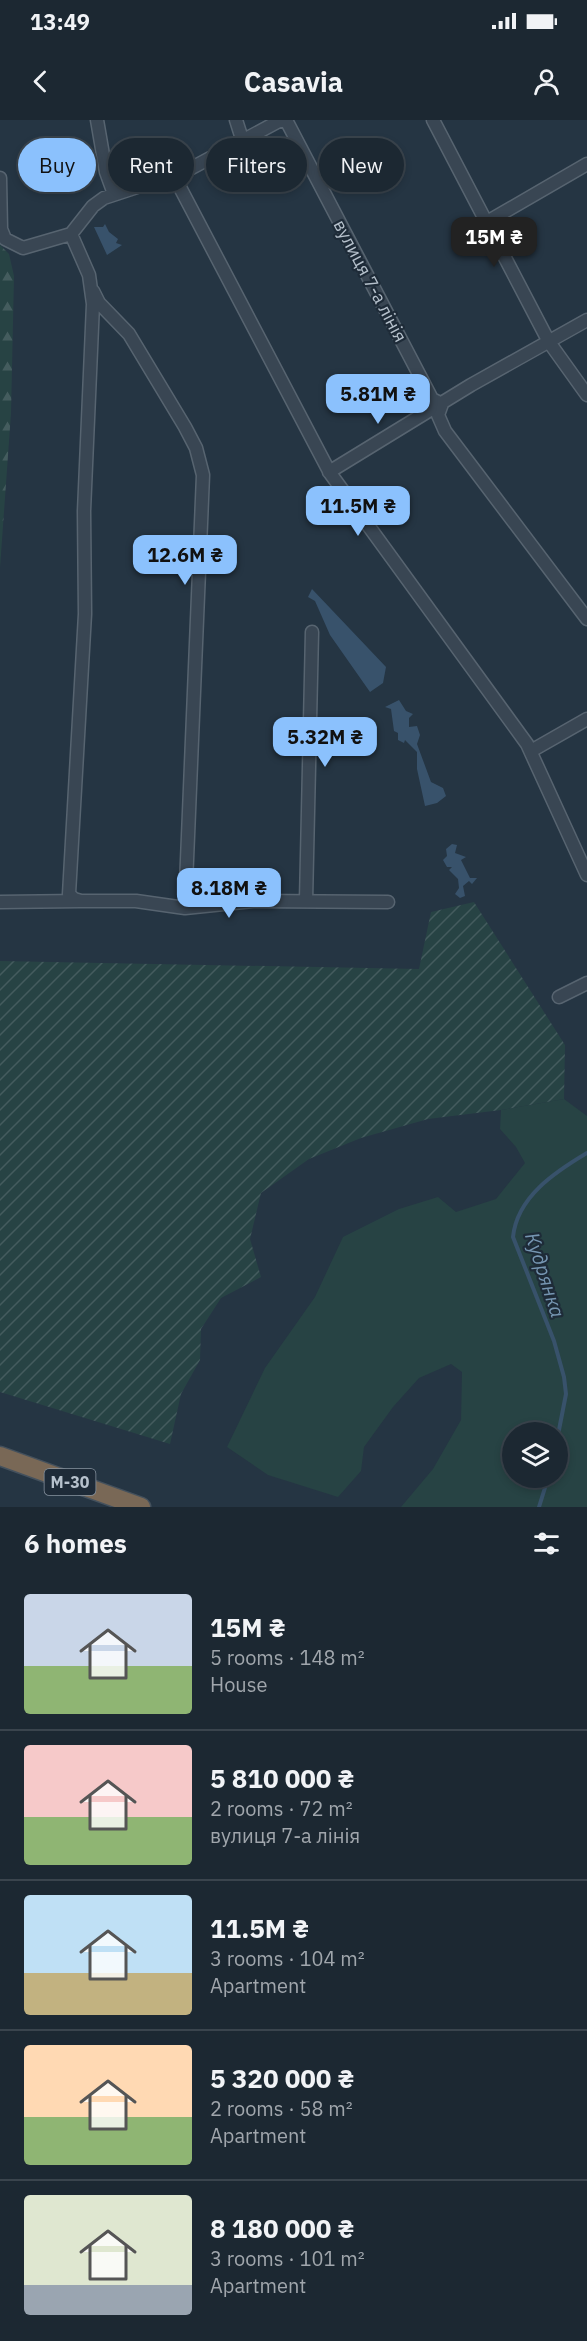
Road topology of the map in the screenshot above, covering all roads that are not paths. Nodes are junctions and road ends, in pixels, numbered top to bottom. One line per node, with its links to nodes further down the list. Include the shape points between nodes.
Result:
1 (97, 120): 12 (street)
2 (236, 120): 6 (street)
3 (280, 120): 7 (street)
4 (286, 120): 19 (street, вулиця 7-а лінія, via 432,399)
5 (438, 122): 13 (street)
6 (242, 138)
7 (250, 138)
8 (587, 164): 13 (street)
9 (0, 178): 14 (street, via 4,239 23,248)
10 (121, 192): 12 (street)
11 (182, 192): 20 (street)
12 (114, 194): 14 (street, via 93,206)
13 (487, 222): 17 (street)
14 (71, 234): 15 (street)
15 (93, 290): 27 (street, via 84,511 85,614 69,885 69,894); 31 (street, via 99,303 129,334 180,418 196,448 204,475)
16 (587, 320): 17 (street)
17 (549, 342): 18 (street); 19 (street)
18 (587, 395)
19 (442, 404): 20 (street); 21 (street, via 438,415 445,431)
20 (329, 472): 24 (street)
21 (587, 619)
22 (312, 632): 28 (street)
23 (587, 719): 24 (street)
24 (531, 751): 25 (street)
25 (584, 861): 26 (street)
26 (587, 875)
27 (81, 901): 29 (street); 31 (street, via 136,901)
28 (306, 901): 30 (street); 31 (street, via 253,901)
29 (0, 902)
30 (388, 902)
31 (185, 908)
32 (587, 983): 33 (street)
33 (559, 997)
34 (0, 1456): 35 (highway, М-30)
35 (141, 1507)

